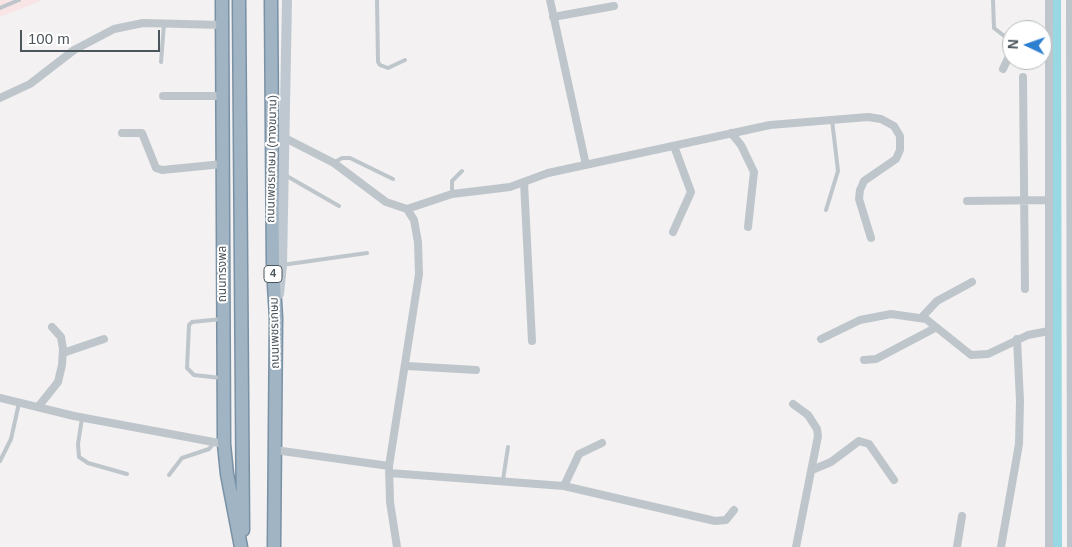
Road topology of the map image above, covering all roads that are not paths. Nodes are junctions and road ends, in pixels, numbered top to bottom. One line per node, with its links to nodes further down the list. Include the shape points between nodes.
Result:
1 (19, 0): 12 (lane)
2 (222, 0): 16 (highway, ถนนทรงพล)
3 (238, 0): 90 (highway)
4 (271, 0): 53 (highway, ถนนเพชรเกษม / 4)
5 (287, 0): 28 (main road, ถนนเพชรเกษม (ทางขนาน) / 4)
6 (378, 0): 18 (lane, via 378,62 388,68)
7 (550, 0): 13 (street)
8 (993, 0): 17 (lane, via 994,28)
9 (1049, 0): 14 (street)
10 (1070, 0): 45 (street)
11 (614, 6): 13 (street)
12 (0, 8)
13 (552, 17): 32 (street)
14 (1047, 20)
15 (164, 24): 16 (street); 19 (lane); 24 (street, via 136,24 114,29 74,50 30,84)
16 (222, 25): 23 (highway, ถนนทรงพล)
17 (1002, 34)
18 (404, 60)
19 (161, 62)
20 (1046, 70): 39 (street)
21 (1023, 76): 38 (street)
22 (164, 96): 23 (street)
23 (222, 96): 31 (highway, ถนนทรงพล)
24 (0, 98)
25 (832, 119): 27 (street, via 770,125); 43 (lane, via 838,171); 47 (street, via 882,119 894,126 900,136 896,159 864,181 860,190 859,199)
26 (122, 133): 31 (street, via 142,133 156,168 162,170)
27 (732, 133): 29 (street); 44 (street, via 754,172)
28 (285, 138): 30 (street); 34 (main road, ถนนเพชรเกษม (ทางขนาน) / 4)
29 (674, 146): 32 (street); 46 (street, via 691,192)
30 (334, 163): 35 (lane, via 350,158); 42 (street, via 386,202)
31 (223, 164): 54 (highway, ถนนทรงพล)
32 (586, 165): 36 (street)
33 (462, 171): 37 (lane, via 452,181)
34 (284, 174): 41 (lane); 49 (main road, ถนนเพชรเกษม (ทางขนาน) / 4)
35 (393, 179)
36 (524, 182): 37 (street, via 510,187); 61 (street)
37 (452, 194): 42 (street)
38 (1024, 200): 39 (street); 40 (street); 51 (street)
39 (1049, 200): 57 (street)
40 (968, 202)
41 (339, 206)
42 (407, 209): 64 (street, via 414,220 420,257 418,296)
43 (826, 210)
44 (748, 227)
45 (1071, 230): 66 (street)
46 (674, 232)
47 (872, 238)
48 (367, 253): 49 (lane)
49 (282, 265): 53 (main road, ถนนเพชรเกษม (ทางขนาน) / 4)
50 (972, 282): 52 (street, via 937,301)
51 (1024, 290)
52 (922, 317): 56 (street); 59 (street, via 891,314 860,320)
53 (276, 318): 78 (highway, ถนนเพชรเกษม / 4)
54 (223, 319): 67 (highway, ถนนทรงพล); 67 (lane, via 189,325 187,368 194,375)
55 (52, 327): 62 (street, via 61,337)
56 (936, 328): 60 (street, via 971,355 988,354); 63 (street, via 876,359)
57 (1048, 331): 60 (street); 96 (street)
58 (104, 339): 62 (street)
59 (821, 339)
60 (1017, 339): 95 (street, via 1019,444)
61 (532, 341)
62 (63, 353): 71 (street, via 58,382)
63 (864, 360)
64 (407, 366): 65 (street); 80 (street)
65 (476, 370)
66 (1072, 377): 73 (street)
67 (223, 378): 74 (highway, ถนนทรงพล)
68 (0, 398): 69 (street)
69 (19, 402): 71 (street); 79 (lane, via 11,439)
70 (793, 404): 81 (street, via 808,415 817,429)
71 (38, 408): 72 (street)
72 (82, 418): 74 (street); 82 (lane, via 79,457 88,463)
73 (1072, 430): 77 (street)
74 (219, 443): 83 (lane, via 209,450 182,458); 90 (highway, ถนนทรงพล)
75 (602, 443): 86 (street, via 579,454)
76 (508, 447): 84 (lane)
77 (1072, 447): 89 (street)
78 (275, 450): 80 (street); 91 (highway, ถนนเพชรเกษม / 4)
79 (0, 461)
80 (389, 470): 84 (street); 92 (street)
81 (812, 470): 85 (street, via 831,462 860,441 869,444); 93 (street)
82 (127, 474)
83 (169, 475)
84 (503, 480): 86 (street)
85 (894, 480)
86 (564, 486): 87 (street, via 715,521 726,520)
87 (734, 510)
88 (962, 516): 94 (street)
89 (1072, 542)
90 (242, 547)
91 (274, 547)
92 (397, 547)
93 (796, 547)
94 (957, 547)
95 (1001, 547)
96 (1049, 547)

